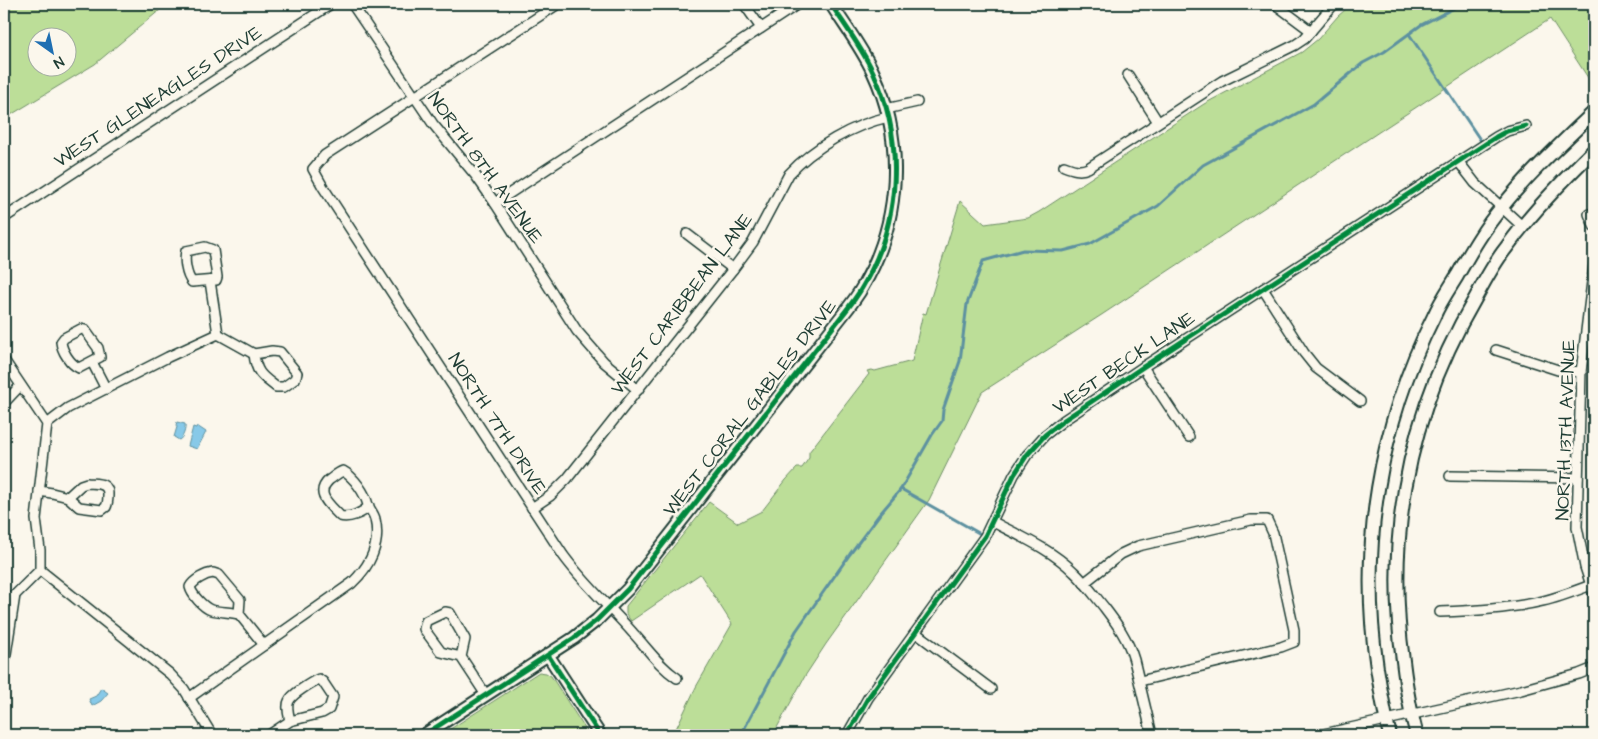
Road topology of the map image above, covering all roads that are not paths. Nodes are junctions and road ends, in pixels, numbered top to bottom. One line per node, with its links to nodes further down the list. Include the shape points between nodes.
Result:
1 (331, 4): 24 (street, WEST GLENEAGLES DRIVE)
2 (352, 4): 12 (street, NORTH 8TH AVENUE)
3 (558, 4): 12 (street)
4 (744, 4): 9 (street)
5 (798, 4): 9 (street)
6 (831, 4): 15 (street, WEST CORAL GABLES DRIVE, via 870,66)
7 (1275, 4): 10 (street)
8 (1334, 4): 10 (street)
9 (760, 28): 21 (street)
10 (1310, 32): 16 (street, via 1295,45 1222,82)
11 (1128, 75): 16 (street)
12 (414, 97): 21 (street, NORTH 8TH AVENUE); 51 (street, NORTH 7TH DRIVE, via 325,155 313,168)
13 (917, 102): 15 (street, WEST CARIBBEAN LANE)
14 (1594, 112): 22 (main road)
15 (887, 113): 29 (street, WEST CARIBBEAN LANE, via 846,132 797,165 753,242); 59 (street, WEST CORAL GABLES DRIVE, via 895,162 892,204 883,240 863,286 628,589)
16 (1158, 122): 20 (street, via 1088,168)
17 (1526, 126): 19 (street, WEST BECK LANE, via 1507,131)
18 (1594, 150): 25 (main road)
19 (1458, 161): 22 (street, via 1475,183); 31 (street, WEST BECK LANE)
20 (1064, 166)
21 (495, 203): 41 (street, NORTH 8TH AVENUE, via 577,331 604,362)
22 (1501, 207): 25 (street); 74 (main road, via 1434,314 1399,400 1385,449 1377,487 1371,557 1372,629)
23 (1589, 214): 26 (street)
24 (4, 218)
25 (1522, 226): 73 (main road, via 1494,266 1442,362 1423,411 1408,471 1399,535 1396,590 1399,636)
26 (1594, 226)
27 (687, 234): 29 (street)
28 (1594, 264): 38 (street, NORTH 13TH AVENUE)
29 (733, 269): 41 (street, WEST CARIBBEAN LANE)
30 (210, 281): 30 (street, via 217,277 213,250 205,247 186,251 188,278 192,282); 32 (street)
31 (1262, 289): 37 (street, WEST BECK LANE); 42 (street, via 1316,368)
32 (218, 334): 34 (street); 40 (street)
33 (1496, 350): 38 (street, via 1558,370)
34 (254, 354): 34 (street, via 258,371 276,387 284,387 295,379 297,373 280,352)
35 (4, 360): 39 (street)
36 (92, 362): 36 (street, via 100,357 100,353 85,330 76,331 61,342 73,366 79,368); 40 (street)
37 (1143, 367): 45 (street); 52 (street, WEST BECK LANE, via 1045,435 1027,454 1014,475)
38 (1581, 372): 47 (street, NORTH 13TH AVENUE)
39 (20, 386): 43 (street); 44 (street)
40 (106, 389): 44 (street, via 68,408)
41 (638, 390): 51 (street, WEST CARIBBEAN LANE, via 559,489)
42 (1360, 401)
43 (4, 404)
44 (47, 424): 48 (street)
45 (1189, 437)
46 (1450, 476): 47 (street)
47 (1578, 478): 55 (street, NORTH 13TH AVENUE, via 1577,527 1584,567)
48 (39, 491): 49 (street); 53 (street, via 36,519)
49 (68, 497)
50 (368, 506): 50 (street, via 349,517 340,516 323,496 324,485 343,471 368,499); 63 (street, via 375,517 376,544 365,569 352,583)
51 (532, 508): 59 (street, NORTH 7TH DRIVE, via 572,568)
52 (993, 522): 54 (street, via 1048,552); 62 (street, WEST BECK LANE)
53 (40, 570): 57 (street); 72 (street, via 170,674)
54 (1084, 583): 69 (street, via 1126,637); 69 (street, via 1121,554 1138,546 1251,520 1267,520 1273,532 1294,642)
55 (1591, 585): 56 (street, NORTH 13TH AVENUE); 60 (street, via 1536,602)
56 (1594, 594)
57 (15, 596): 58 (street); 66 (street)
58 (4, 598)
59 (609, 608): 64 (street, WEST CORAL GABLES DRIVE, via 585,630); 68 (street, NORTH 7TH DRIVE, via 663,668)
60 (1440, 612)
61 (240, 614): 61 (street, via 208,608 190,587 208,574 219,575 240,600); 63 (street)
62 (916, 633): 70 (street); 80 (street, WEST BECK LANE, via 868,698)
63 (264, 645): 72 (street)
64 (548, 655): 71 (street, WEST CORAL GABLES DRIVE); 79 (street)
65 (461, 657): 65 (street, via 465,639 450,613 445,612 426,621 424,629 441,652); 71 (street)
66 (4, 667)
67 (1594, 668): 73 (street, via 1521,690)
68 (677, 678)
69 (1140, 681): 81 (street)
70 (991, 688)
71 (486, 695): 78 (street, WEST CORAL GABLES DRIVE)
72 (190, 698): 76 (street)
73 (1411, 714): 74 (street); 84 (main road)
74 (1386, 720): 82 (street); 83 (main road)
75 (290, 721): 75 (street, via 329,709 334,697 323,682 319,679 312,682 290,699); 77 (street)
76 (212, 735)
77 (270, 735)
78 (424, 735)
79 (600, 735)
80 (847, 735)
81 (1152, 735)
82 (1319, 735)
83 (1390, 735)
84 (1417, 735)

